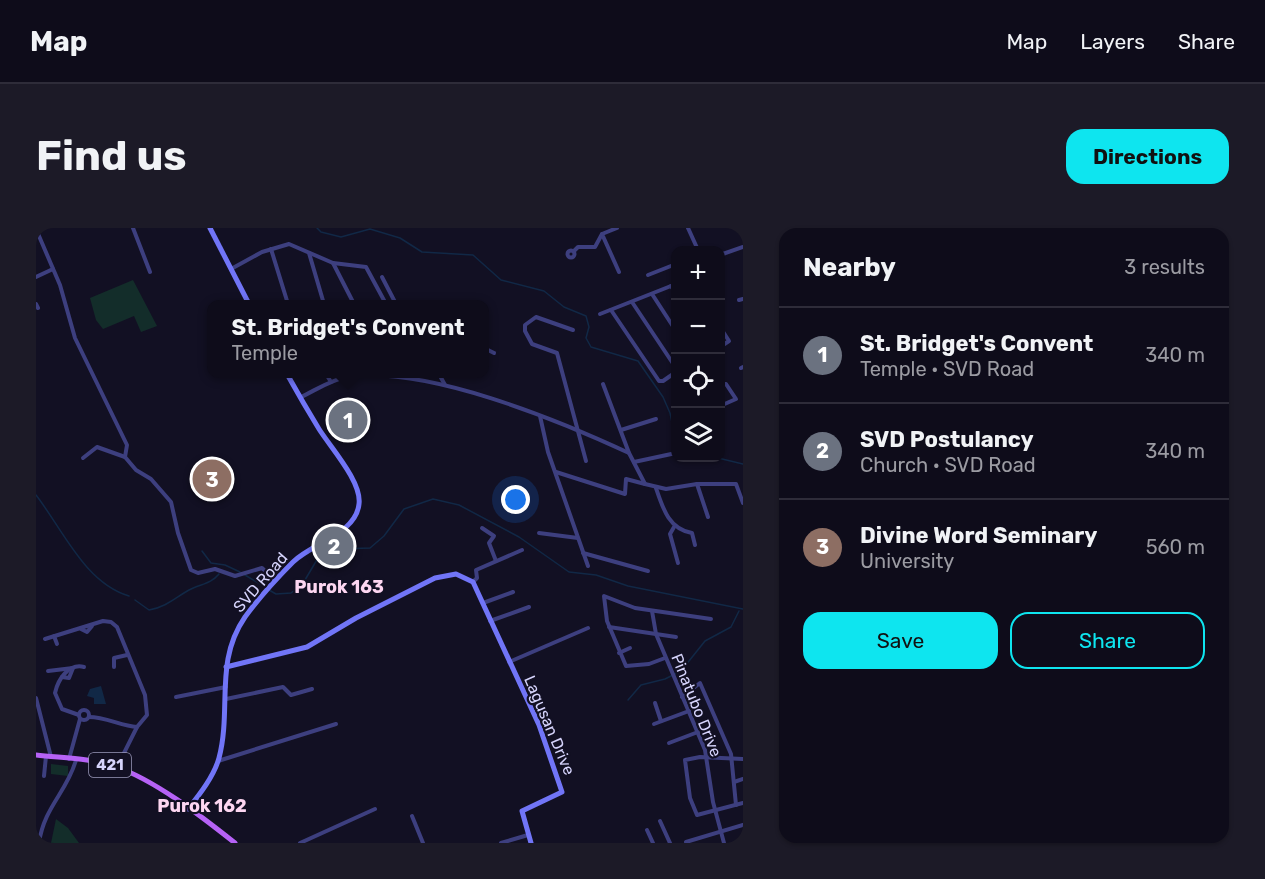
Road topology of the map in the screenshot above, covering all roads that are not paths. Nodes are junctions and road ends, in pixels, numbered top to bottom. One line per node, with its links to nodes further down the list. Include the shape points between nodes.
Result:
1 (133, 228): 17 (street)
2 (210, 228): 16 (main road)
3 (617, 228): 6 (street)
4 (688, 228): 7 (street)
5 (36, 229): 15 (street)
6 (602, 234): 10 (street, via 595,247 578,247); 18 (street)
7 (696, 246)
8 (743, 247): 12 (street)
9 (271, 249): 11 (street, via 289,244); 16 (street); 25 (street)
10 (574, 251)
11 (309, 253): 13 (street); 26 (street)
12 (725, 253)
13 (333, 263): 27 (street); 28 (street, via 366,267)
14 (671, 266): 19 (street)
15 (53, 269): 20 (street); 57 (street, via 75,338 127,445)
16 (230, 270): 24 (main road)
17 (150, 272)
18 (619, 272)
19 (648, 275)
20 (36, 277)
21 (382, 277): 29 (street)
22 (671, 286): 23 (street)
23 (652, 294): 30 (street); 33 (street)
24 (247, 300)
25 (287, 300)
26 (323, 300)
27 (352, 300)
28 (384, 300)
29 (394, 300)
30 (632, 302): 31 (street); 37 (street)
31 (612, 310): 32 (street); 38 (street, via 659,381)
32 (600, 314)
33 (671, 325)
34 (573, 330): 53 (street, via 536,317 525,325 532,344 557,353)
35 (489, 350): 36 (street)
36 (494, 352)
37 (671, 364)
38 (671, 374)
39 (289, 378): 49 (main road, SVD Road)
40 (328, 378): 45 (street)
41 (349, 378): 45 (street)
42 (398, 378): 44 (street)
43 (441, 378): 48 (street)
44 (410, 379): 48 (street)
45 (331, 382): 49 (street)
46 (603, 384): 54 (street)
47 (725, 384): 50 (street, via 736,399)
48 (445, 386): 51 (street)
49 (301, 398): 78 (main road, SVD Road, via 352,477 360,495 359,507 353,521 299,557)
50 (725, 404)
51 (540, 415): 53 (street); 61 (street)
52 (656, 420): 54 (street)
53 (580, 430): 55 (street); 59 (street)
54 (621, 430): 55 (street)
55 (629, 453): 60 (street)
56 (671, 454): 60 (street)
57 (125, 457): 58 (street, via 97,447); 78 (street, via 171,502 178,533 195,573 211,569 235,576 262,568)
58 (83, 458)
59 (586, 461)
60 (634, 462): 62 (street)
61 (556, 472): 62 (street, via 625,494 626,479); 70 (street)
62 (645, 484): 64 (street)
63 (696, 484): 64 (street); 65 (street, via 736,484); 66 (street)
64 (656, 488): 67 (street)
65 (743, 503)
66 (708, 517)
67 (675, 527): 71 (street, via 692,533); 75 (street, via 670,534)
68 (482, 528): 74 (street, via 494,536 489,543)
69 (538, 533): 70 (street)
70 (578, 538): 73 (street)
71 (695, 545)
72 (522, 550): 74 (street)
73 (583, 553): 76 (street); 77 (street)
74 (496, 561): 79 (street, via 476,570)
75 (678, 562)
76 (588, 566)
77 (648, 571)
78 (275, 580): 102 (main road, SVD Road, via 230,643)
79 (473, 582): 81 (main road); 102 (main road, via 456,574 435,578 308,647)
80 (513, 592): 81 (street)
81 (482, 603): 87 (main road)
82 (530, 608): 87 (street)
83 (651, 611): 85 (street); 88 (street, via 604,596); 90 (street, Pinatubo Drive)
84 (108, 616): 86 (street)
85 (711, 620)
86 (107, 621): 91 (street); 97 (street, via 117,627)
87 (489, 621): 99 (main road)
88 (609, 627): 90 (street); 96 (street)
89 (588, 628): 99 (street)
90 (656, 634): 92 (street); 98 (street, Pinatubo Drive)
91 (54, 636): 93 (street); 94 (street)
92 (676, 637)
93 (45, 639)
94 (57, 644)
95 (630, 648): 96 (street)
96 (619, 653): 98 (street, via 628,668)
97 (127, 655): 101 (street, via 114,658); 118 (street, via 145,695 147,715)
98 (665, 658): 108 (street, Pinatubo Drive)
99 (508, 662): 144 (main road, Lagusan Drive, via 539,725 562,792 522,811)
100 (84, 667): 103 (street)
101 (114, 667)
102 (226, 667): 105 (main road, SVD Road)
103 (73, 668): 104 (street); 113 (street, via 69,678 62,677 56,693 62,709)
104 (48, 670)
105 (226, 687): 107 (street); 110 (main road, SVD Road)
106 (312, 689): 110 (street, via 291,695 283,687)
107 (176, 697)
108 (682, 697): 112 (street, Pinatubo Drive); 125 (street, via 700,683)
109 (36, 698): 122 (street)
110 (226, 699): 128 (main road, SVD Road)
111 (655, 703): 115 (street)
112 (689, 711): 115 (street); 119 (street, Pinatubo Drive)
113 (80, 717): 114 (street); 114 (street, via 85,711); 124 (street)
114 (89, 717): 118 (street)
115 (660, 722): 117 (street)
116 (336, 724): 128 (street)
117 (654, 724)
118 (137, 727): 129 (street)
119 (698, 732): 120 (street); 123 (street, Pinatubo Drive)
120 (669, 743)
121 (36, 755): 122 (main road, 421)
122 (49, 757): 124 (main road, 421); 130 (street)
123 (708, 757): 125 (street); 137 (street, Pinatubo Drive); 137 (street, via 686,758 690,798 697,815)
124 (69, 759): 127 (main road, 421)
125 (731, 759): 126 (street); 132 (street)
126 (743, 759)
127 (76, 760): 129 (main road, 421); 141 (street, via 71,776)
128 (218, 761): 135 (main road, SVD Road)
129 (117, 767): 135 (main road, 421, via 142,778)
130 (45, 776)
131 (743, 779): 132 (street)
132 (734, 782): 134 (street)
133 (743, 803): 134 (street)
134 (736, 805): 137 (street)
135 (188, 809): 147 (main road, 421)
136 (375, 809): 148 (street)
137 (715, 811): 143 (street, Pinatubo Drive)
138 (412, 816): 149 (street)
139 (660, 821): 153 (street)
140 (743, 825): 143 (street)
141 (39, 828): 146 (street)
142 (647, 830): 152 (street)
143 (721, 832): 145 (street); 154 (street, Pinatubo Drive)
144 (528, 835): 150 (street); 151 (main road, Lagusan Drive)
145 (686, 842)
146 (39, 843)
147 (235, 843)
148 (300, 843)
149 (423, 843)
150 (501, 843)
151 (531, 843)
152 (653, 843)
153 (670, 843)
154 (724, 843)

